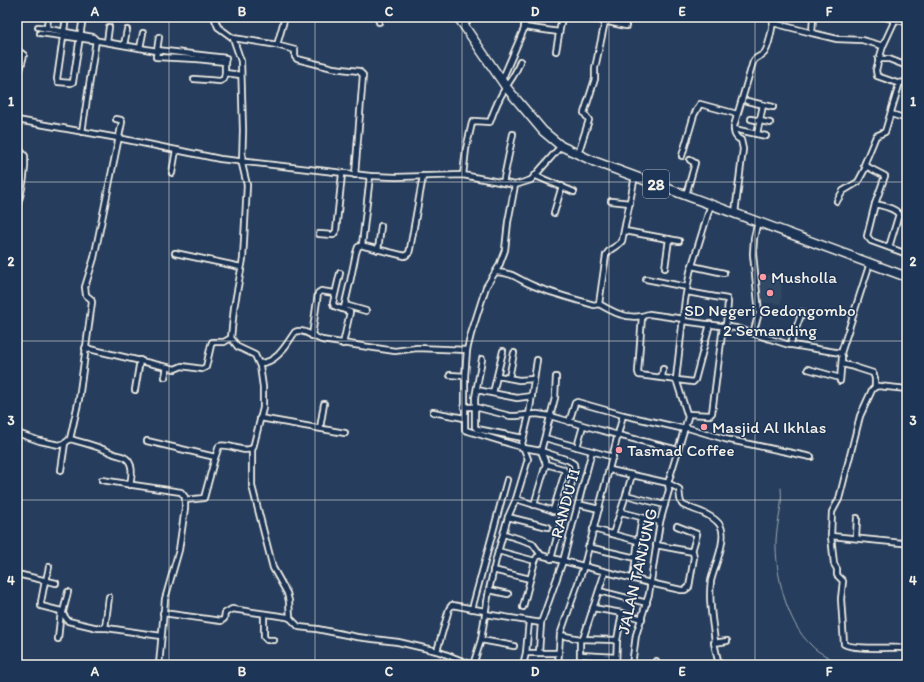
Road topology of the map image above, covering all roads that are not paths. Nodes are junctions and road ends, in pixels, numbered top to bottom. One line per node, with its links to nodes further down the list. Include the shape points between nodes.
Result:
1 (48, 17): 23 (street)
2 (66, 17): 29 (street)
3 (83, 17): 30 (street)
4 (214, 17): 32 (street, via 218,27)
5 (285, 17): 36 (street)
6 (458, 17): 18 (highway, 28)
7 (471, 17): 18 (street)
8 (525, 17): 22 (street)
9 (562, 17): 25 (street)
10 (586, 17): 14 (street)
11 (773, 17): 17 (street)
12 (813, 17): 28 (street)
13 (885, 17): 15 (street)
14 (606, 19): 19 (street); 75 (street, via 595,79 584,114 589,120)
15 (894, 20): 16 (street); 37 (street)
16 (907, 22)
17 (773, 23): 28 (street); 56 (street, via 765,53 752,62)
18 (463, 26): 52 (highway, 28)
19 (626, 26)
20 (38, 27): 23 (street)
21 (109, 27): 34 (street)
22 (524, 27): 25 (street); 52 (street)
23 (47, 28): 29 (street)
24 (127, 30): 35 (street)
25 (559, 32): 41 (street)
26 (40, 33): 29 (street)
27 (143, 33): 38 (street)
28 (812, 33): 37 (street, via 837,39 862,40)
29 (63, 34): 30 (street); 30 (street, via 58,82 72,82)
30 (80, 37): 33 (street)
31 (159, 37): 40 (street)
32 (233, 38): 36 (street); 47 (street, via 241,61)
33 (96, 42): 34 (street); 66 (street)
34 (107, 42): 35 (street)
35 (124, 45): 38 (street)
36 (277, 45): 82 (street, via 294,50 297,59 333,68 360,71 363,75)
37 (883, 46): 43 (street)
38 (140, 48): 40 (street)
39 (17, 50): 49 (street, via 24,55)
40 (157, 50): 42 (street); 42 (street, via 156,57)
41 (556, 51)
42 (197, 57): 46 (street, via 225,62)
43 (878, 59): 45 (street, via 889,59); 51 (street, via 876,75)
44 (520, 61): 52 (street, via 514,76)
45 (907, 66)
46 (225, 73): 47 (street); 48 (street, via 224,79 220,81)
47 (241, 75): 78 (street)
48 (194, 79)
49 (17, 81)
50 (907, 82): 51 (street)
51 (898, 83): 57 (street)
52 (504, 84): 72 (highway, 28, via 543,131); 83 (street, via 490,122 472,123)
53 (747, 101): 54 (street)
54 (763, 105): 55 (street); 62 (street)
55 (773, 107)
56 (737, 114): 64 (street); 76 (street, via 699,104)
57 (891, 114): 60 (street); 79 (street, via 884,133 876,138 865,161)
58 (116, 119): 70 (street, via 122,122)
59 (751, 119): 62 (street)
60 (907, 119)
61 (17, 120): 66 (street)
62 (759, 121): 63 (street); 68 (street)
63 (770, 123)
64 (734, 129): 65 (street); 71 (street, via 735,136)
65 (743, 131): 68 (street); 71 (street)
66 (82, 132): 70 (street)
67 (513, 134): 88 (street)
68 (756, 134): 69 (street)
69 (766, 136)
70 (118, 138): 74 (street); 136 (street, via 94,258 85,287 86,295 92,302)
71 (741, 140): 100 (street, via 742,168)
72 (561, 146): 75 (highway, 28); 86 (street)
73 (17, 147): 98 (street, via 26,156)
74 (176, 150): 78 (street); 80 (street)
75 (578, 154): 87 (highway, 28)
76 (682, 156)
77 (690, 160): 92 (street, via 695,163)
78 (242, 161): 81 (street); 114 (street, via 246,185 245,239)
79 (866, 167): 94 (street, via 858,182 844,191); 97 (street, via 885,176)
80 (172, 173)
81 (342, 174): 82 (street); 104 (street, via 336,231 333,235)
82 (355, 175): 84 (street)
83 (463, 175): 85 (street); 88 (street)
84 (370, 176): 85 (street); 107 (street)
85 (422, 176): 109 (street, via 409,253 402,256)
86 (536, 176): 89 (street); 90 (street)
87 (635, 176): 92 (highway, 28); 95 (street)
88 (503, 183): 89 (street)
89 (515, 185): 116 (street, via 505,250)
90 (562, 186): 91 (street); 99 (street)
91 (574, 192)
92 (686, 195): 96 (highway, 28)
93 (611, 201): 95 (street)
94 (837, 201)
95 (630, 203): 103 (street)
96 (711, 204): 100 (highway, 28); 113 (street)
97 (875, 204): 108 (street, via 868,238); 108 (street, via 896,210 899,214)
98 (17, 207)
99 (554, 213)
100 (735, 213): 101 (highway, 28)
101 (758, 221): 112 (highway, 28); 131 (street, via 753,254 759,312)
102 (381, 226): 109 (street)
103 (625, 231): 105 (street); 123 (street, via 621,243 606,255)
104 (319, 234)
105 (669, 239): 106 (street); 115 (street)
106 (679, 241)
107 (362, 244): 109 (street); 124 (street, via 356,253)
108 (889, 247): 111 (street)
109 (378, 250)
110 (176, 253): 114 (street)
111 (907, 254)
112 (870, 263): 119 (highway, 28); 140 (street)
113 (692, 266): 118 (street); 121 (street)
114 (241, 268): 133 (street)
115 (665, 268)
116 (496, 272): 123 (street, via 508,273 543,289 594,305); 137 (street, via 484,292)
117 (340, 273): 122 (street)
118 (724, 273)
119 (907, 277)
120 (646, 279): 121 (street)
121 (687, 289): 128 (street); 130 (street, via 727,298)
122 (334, 293): 124 (street, via 333,305); 132 (street, via 321,291 318,294)
123 (599, 304): 127 (street, via 627,317)
124 (344, 307): 125 (street); 134 (street, via 350,313)
125 (366, 311)
126 (802, 312): 135 (street)
127 (642, 316): 128 (street, via 649,314); 155 (street, via 638,374)
128 (683, 320): 129 (street); 157 (street)
129 (710, 324): 130 (street); 157 (street, via 695,380 692,383)
130 (724, 326): 131 (street); 168 (street, via 712,413)
131 (753, 333): 135 (street)
132 (312, 336): 134 (street); 144 (street, via 304,331 295,332 278,355 270,361)
133 (231, 338): 144 (street, via 235,344 255,355); 146 (street, via 224,342 212,342 205,368)
134 (343, 344): 137 (street, via 395,350)
135 (790, 345): 140 (street)
136 (85, 348): 142 (street); 183 (street, via 79,399)
137 (467, 350): 150 (street)
138 (503, 351): 151 (street)
139 (514, 353): 154 (street)
140 (841, 353): 145 (street)
141 (482, 359): 160 (street)
142 (140, 360): 146 (street); 159 (street)
143 (537, 360): 156 (street)
144 (260, 363): 172 (street, via 263,387)
145 (842, 364): 148 (street, via 840,380); 158 (street, via 873,373)
146 (167, 367): 152 (street)
147 (663, 369): 155 (street)
148 (808, 369)
149 (450, 375): 150 (street)
150 (465, 376): 165 (street)
151 (498, 376): 154 (street); 162 (street)
152 (165, 377)
153 (556, 377): 171 (street, via 555,398)
154 (509, 378): 156 (street)
155 (662, 378): 157 (street)
156 (534, 379): 163 (street)
157 (676, 379): 168 (street)
158 (875, 387): 161 (street); 222 (street, via 860,416 839,499 832,512)
159 (135, 390)
160 (477, 390): 162 (street); 166 (street)
161 (907, 390)
162 (493, 393): 163 (street, via 517,398)
163 (532, 396): 169 (street)
164 (324, 404): 176 (street)
165 (464, 407): 166 (street); 173 (street)
166 (475, 407): 169 (street, via 510,416); 181 (street, via 476,428)
167 (433, 412): 173 (street)
168 (688, 414): 177 (street, JALAN TANJUNG)
169 (529, 415): 171 (street); 181 (street)
170 (623, 415): 174 (street, via 577,402); 177 (street); 180 (street)
171 (550, 416): 174 (street); 182 (street)
172 (260, 418): 176 (street); 188 (street)
173 (464, 418): 187 (street, via 464,429 468,432)
174 (569, 422): 175 (street)
175 (583, 426): 180 (street); 186 (street)
176 (320, 428): 179 (street)
177 (685, 428): 189 (street, JALAN TANJUNG); 194 (street)
178 (17, 433): 185 (street, via 59,445)
179 (345, 433)
180 (618, 435): 189 (street); 193 (street)
181 (523, 438): 187 (street)
182 (545, 438): 186 (street); 190 (street)
183 (70, 439): 185 (street); 202 (street, via 99,446 127,459 132,468)
184 (147, 441): 192 (street)
185 (65, 443): 196 (street)
186 (577, 447): 191 (street)
187 (524, 448): 190 (street); 204 (street, via 528,460)
188 (252, 450): 192 (street, via 222,445 218,447); 259 (street, via 252,486 273,568 287,593)
189 (678, 450): 201 (street, JALAN TANJUNG)
190 (541, 452): 195 (street); 212 (street, via 574,464 575,471)
191 (592, 452): 193 (street); 206 (street, RANDU II)
192 (215, 457): 205 (street, via 204,498)
193 (613, 457): 197 (street)
194 (811, 457)
195 (546, 464): 207 (street); 210 (street, via 565,472)
196 (61, 470)
197 (610, 470): 198 (street); 209 (street)
198 (632, 475): 201 (street); 203 (street)
199 (102, 480): 202 (street)
200 (507, 480): 253 (street)
201 (668, 483): 208 (street, JALAN TANJUNG); 272 (street, via 679,489 684,506 713,519 723,532 711,582 710,601)
202 (130, 485): 205 (street, via 181,492)
203 (626, 495): 208 (street); 211 (street)
204 (516, 499): 207 (street); 213 (street)
205 (185, 500): 255 (street, via 179,550)
206 (578, 504): 209 (street); 234 (street, RANDU II)
207 (534, 505): 210 (street)
208 (665, 505): 216 (street, JALAN TANJUNG)
209 (599, 509): 219 (street)
210 (553, 511): 212 (street)
211 (621, 512): 214 (street); 221 (street)
212 (564, 514): 231 (street)
213 (508, 517): 218 (street); 220 (street)
214 (642, 518): 216 (street); 224 (street)
215 (857, 518): 223 (street)
216 (660, 522): 226 (street, JALAN TANJUNG)
217 (677, 526): 229 (street, via 697,534)
218 (548, 527)
219 (593, 529): 221 (street); 227 (street)
220 (504, 534): 228 (street); 230 (street, via 532,543)
221 (613, 534): 224 (street)
222 (831, 536): 223 (street); 274 (street, via 836,575 843,581 841,600 844,644)
223 (856, 538): 225 (street)
224 (638, 541): 232 (street)
225 (907, 543)
226 (656, 545): 229 (street); 244 (street, JALAN TANJUNG)
227 (588, 547): 232 (street); 235 (street)
228 (498, 551): 233 (street); 237 (street)
229 (692, 551): 244 (street, via 694,557 689,588 682,590)
230 (541, 555): 231 (street); 233 (street)
231 (551, 558): 234 (street)
232 (636, 558): 241 (street)
233 (535, 561): 240 (street)
234 (563, 561): 235 (street); 262 (street, RANDU II)
235 (584, 566): 238 (street); 264 (street)
236 (49, 567): 242 (street)
237 (493, 570): 240 (street); 245 (street)
238 (605, 572): 241 (street); 246 (street)
239 (17, 574): 242 (street)
240 (530, 579): 251 (street)
241 (633, 579): 244 (street)
242 (45, 581): 243 (street); 254 (street, via 41,606)
243 (56, 583)
244 (650, 583): 250 (street, JALAN TANJUNG)
245 (489, 590): 248 (street); 256 (street)
246 (599, 591): 250 (street); 252 (street)
247 (68, 592): 254 (street)
248 (508, 594)
249 (109, 597): 263 (street)
250 (646, 603): 260 (street, JALAN TANJUNG)
251 (523, 607)
252 (593, 608): 257 (street); 267 (street)
253 (472, 609): 256 (street); 275 (street, via 454,604 450,607)
254 (62, 612): 263 (street, via 68,621); 266 (street)
255 (163, 613): 258 (street, via 221,621 225,613 232,609); 265 (street)
256 (485, 613): 261 (street); 269 (street)
257 (622, 613): 260 (street); 270 (street)
258 (264, 614): 259 (street); 268 (street, via 264,637 267,640)
259 (290, 618): 275 (street, via 299,627 398,642)
260 (642, 619): 287 (street, JALAN TANJUNG, via 636,635)
261 (529, 621): 262 (street); 277 (street)
262 (541, 623): 276 (street, RANDU II)
263 (105, 628): 265 (street)
264 (560, 635): 267 (street); 278 (street)
265 (161, 636): 281 (street)
266 (58, 639)
267 (581, 639): 270 (street); 279 (street)
268 (274, 640)
269 (481, 640): 273 (street); 282 (street)
270 (617, 640): 280 (street)
271 (727, 641): 272 (street)
272 (715, 642): 288 (street)
273 (514, 646)
274 (907, 648)
275 (437, 651): 282 (street)
276 (539, 652): 277 (street); 278 (street)
277 (526, 653): 283 (street)
278 (559, 653): 284 (street)
279 (580, 655): 280 (street); 285 (street)
280 (616, 657): 286 (street)
281 (159, 665)
282 (473, 665)
283 (523, 665)
284 (558, 665)
285 (580, 665)
286 (616, 665)
287 (632, 665)
288 (719, 665)

